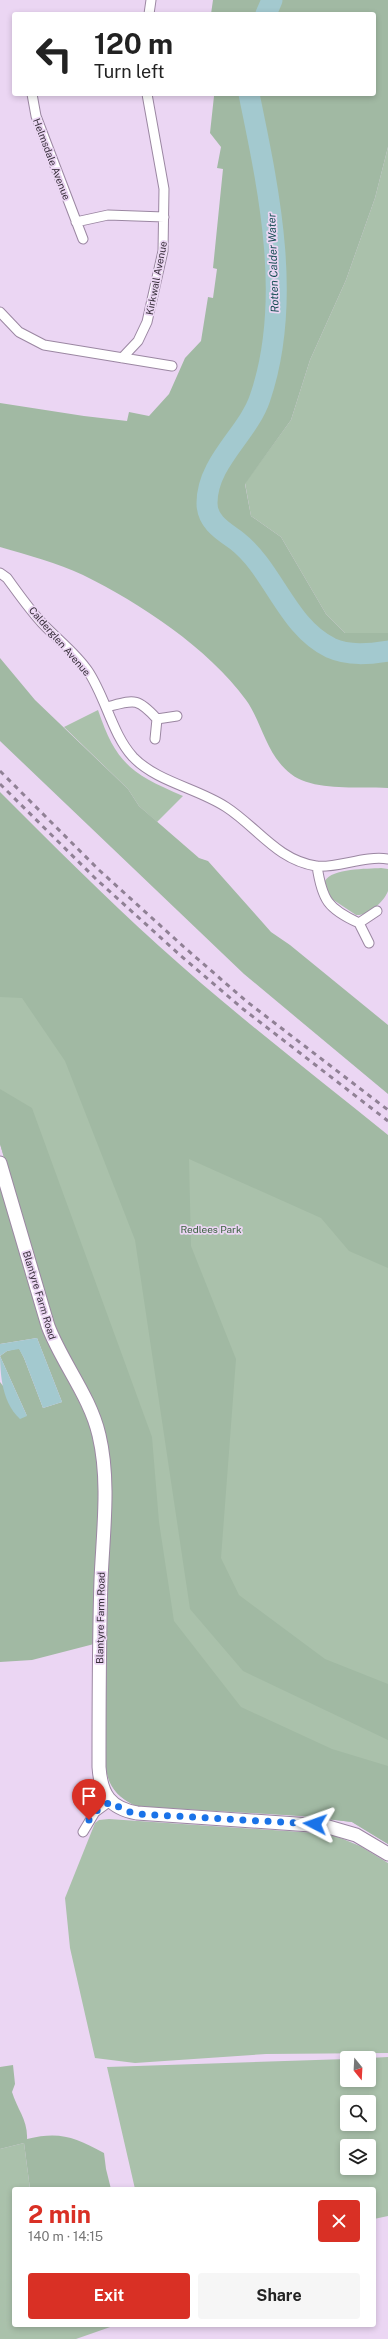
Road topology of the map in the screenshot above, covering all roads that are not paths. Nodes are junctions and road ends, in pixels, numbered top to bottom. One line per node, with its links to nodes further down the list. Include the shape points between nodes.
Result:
1 (151, 0): 2 (street)
2 (149, 12)
3 (32, 96): 6 (street, Helmsdale Avenue, via 36,116)
4 (147, 96): 5 (street, Kirkwall Avenue, via 164,189)
5 (164, 217): 6 (street, via 108,215); 9 (street, Kirkwall Avenue, via 163,250 147,322 138,341)
6 (76, 222): 7 (street, Helmsdale Avenue)
7 (83, 239)
8 (0, 312): 9 (street, via 19,332 44,345)
9 (122, 358): 10 (street)
10 (172, 366)
11 (0, 573): 12 (street, Calderglen Avenue, via 7,578 42,623 88,670)
12 (107, 707): 14 (street, via 130,700 141,702); 17 (street, Calderglen Avenue, via 119,738 133,757 147,769 199,792 227,808 280,852 298,861)
13 (177, 716): 14 (street)
14 (157, 719): 15 (street)
15 (156, 740)
16 (388, 859): 17 (street, Calderglen Avenue, via 357,860)
17 (317, 866): 19 (street, via 320,889 328,904 342,915)
18 (377, 911): 19 (street)
19 (359, 923): 20 (street)
20 (370, 943)
21 (0, 1163): 22 (main road, Blantyre Farm Road, via 48,1326 57,1350 92,1415 102,1451 104,1479 99,1767 103,1788)
22 (110, 1802): 23 (street, via 95,1812); 24 (main road, via 138,1814 325,1826 356,1834)
23 (83, 1832)
24 (388, 1854)

